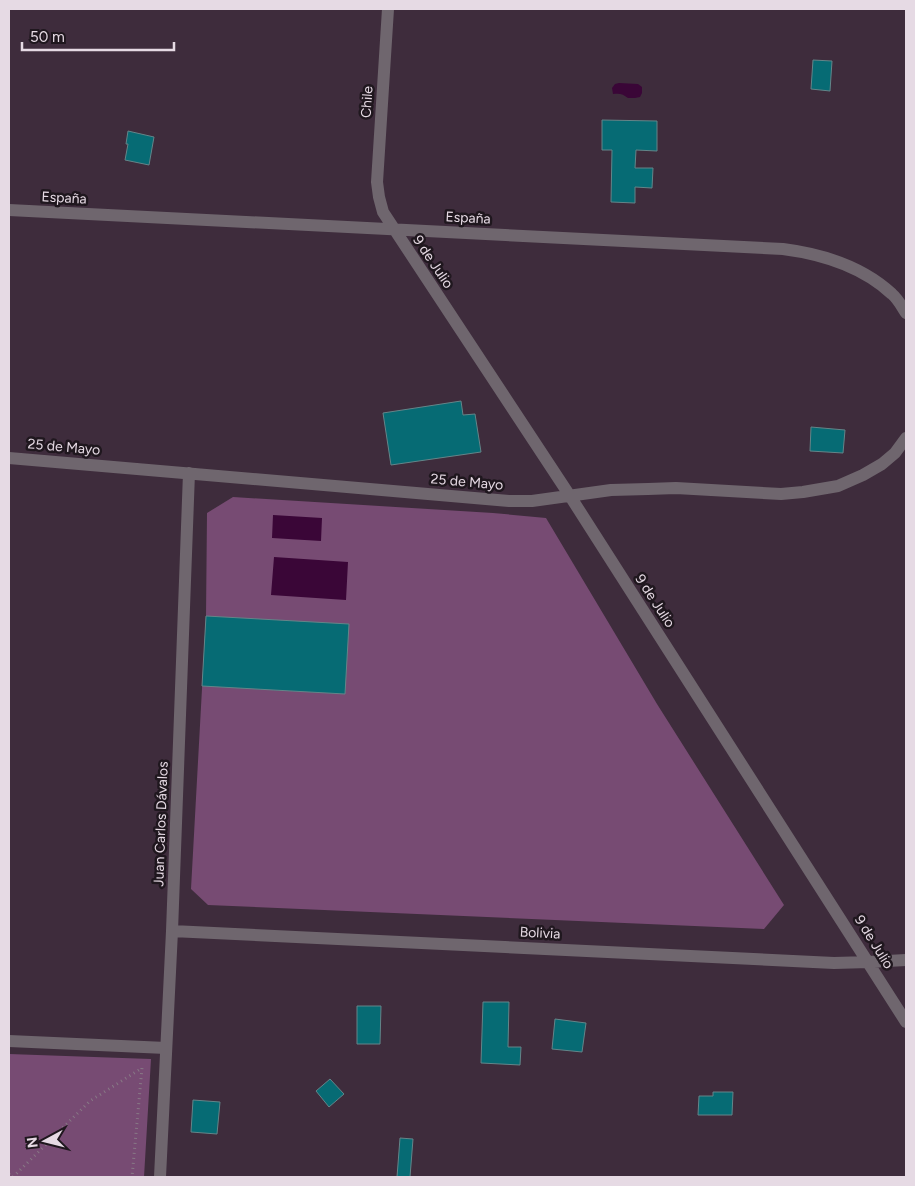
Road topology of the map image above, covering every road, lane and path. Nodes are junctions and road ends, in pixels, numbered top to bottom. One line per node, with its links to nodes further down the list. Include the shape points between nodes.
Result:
1 (388, 9): 2 (street, Chile, via 377,182)
2 (379, 197): 4 (street, 9 de Julio, via 382,212)
3 (9, 210): 4 (street, España)
4 (393, 229): 5 (street, España, via 802,251 828,258 878,282); 9 (street, 9 de Julio)
5 (906, 313)
6 (906, 438): 9 (street, 25 de Mayo, via 882,464 838,486 780,494 667,488 611,490)
7 (9, 458): 8 (street, 25 de Mayo)
8 (189, 473): 9 (street, 25 de Mayo, via 509,501); 10 (street, Juan Carlos Dávalos)
9 (570, 496): 12 (street, 9 de Julio)
10 (172, 931): 12 (street, Bolivia); 15 (street, Juan Carlos Dávalos)
11 (906, 960): 12 (street, Bolivia)
12 (869, 962): 13 (street, 9 de Julio)
13 (906, 1022)
14 (9, 1041): 15 (street)
15 (166, 1048): 18 (street, Juan Carlos Dávalos)
16 (11, 1176): 17 (path, via 90,1101 142,1068)
17 (132, 1177)
18 (160, 1177)

